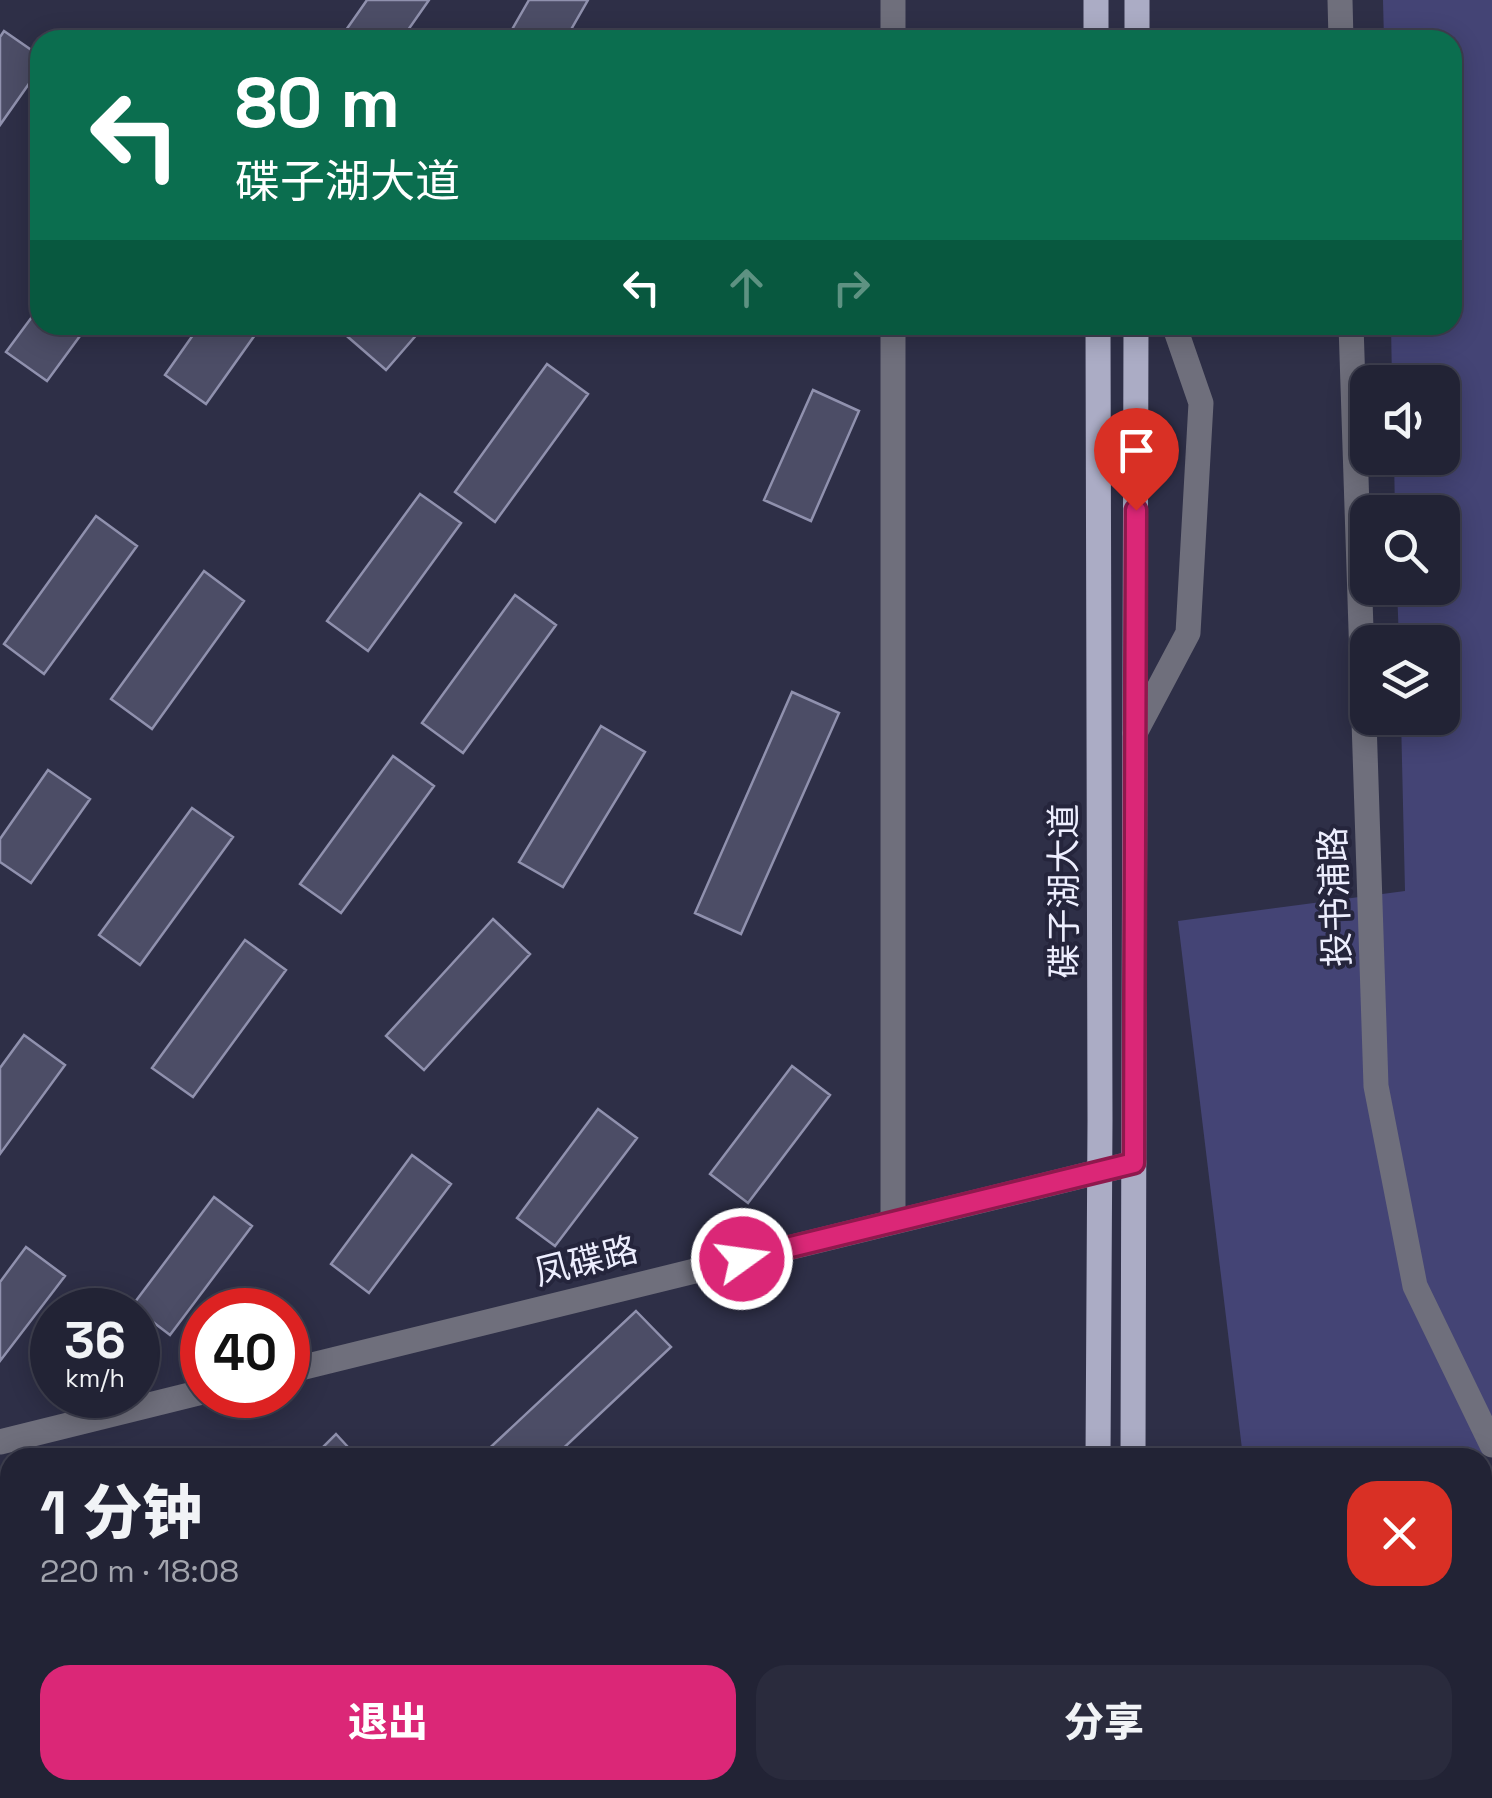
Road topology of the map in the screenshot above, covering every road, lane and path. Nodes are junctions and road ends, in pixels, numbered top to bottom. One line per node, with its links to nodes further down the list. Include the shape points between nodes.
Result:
1 (893, 0): 5 (street)
2 (1096, 0): 6 (main road)
3 (1138, 0): 7 (main road)
4 (1340, 0): 8 (street)
5 (893, 30)
6 (1096, 30)
7 (1137, 30)
8 (1341, 30)
9 (893, 335): 17 (street)
10 (1098, 335): 16 (main road, 碟子湖大道)
11 (1136, 335): 14 (main road, 碟子湖大道)
12 (1177, 335): 14 (street, via 1201,403 1188,634)
13 (1350, 335): 21 (street, 投书浦路, via 1376,1086 1415,1286)
14 (1135, 733): 15 (main road, 碟子湖大道)
15 (1134, 1163): 16 (street, 凤碟路); 23 (main road, 碟子湖大道)
16 (1098, 1170): 17 (street, 凤碟路); 22 (main road, 碟子湖大道)
17 (893, 1221): 18 (street, 凤碟路)
18 (310, 1366)
19 (180, 1397): 20 (street)
20 (0, 1442)
21 (1492, 1446)
22 (1098, 1448)
23 (1133, 1448)

